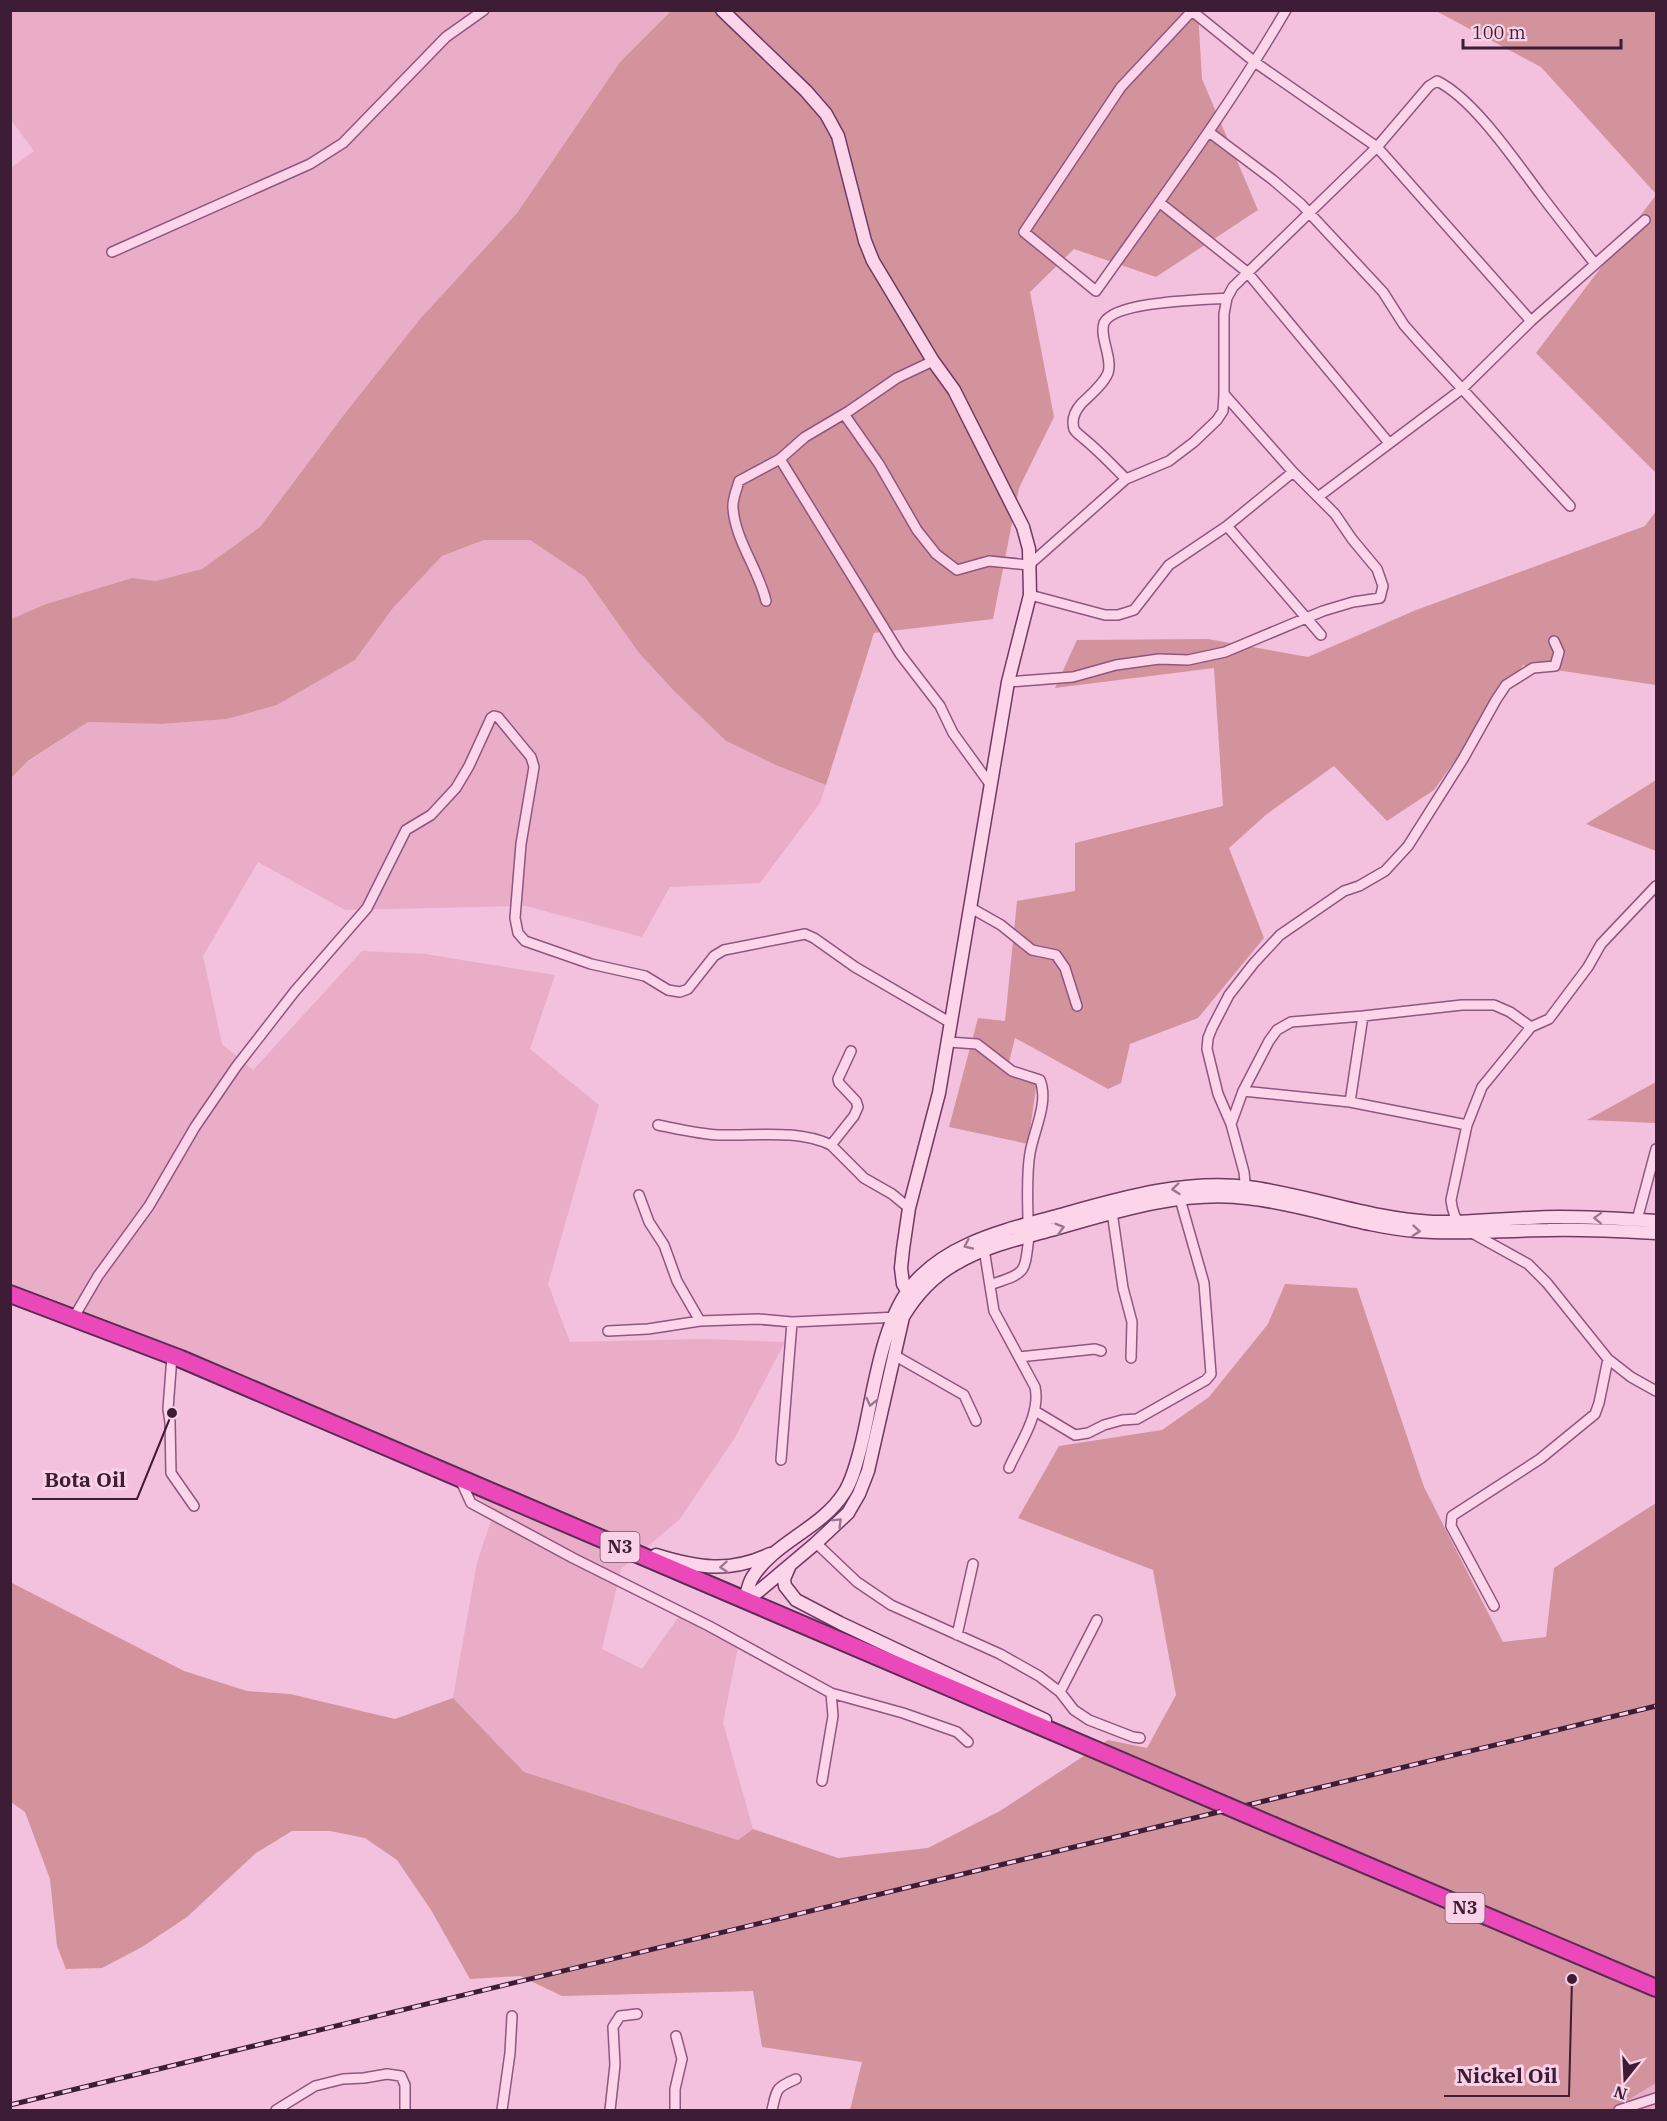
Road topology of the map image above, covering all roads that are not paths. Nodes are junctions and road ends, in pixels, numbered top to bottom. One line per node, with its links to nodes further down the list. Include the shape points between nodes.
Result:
1 (484, 10): 10 (street, via 446,37 343,143 310,164)
2 (722, 10): 15 (street, via 826,114 838,136 873,261)
3 (1286, 10): 4 (street)
4 (1256, 63): 5 (street); 6 (street); 7 (street, via 1192,11 1121,87 1024,232 1096,291)
5 (1209, 132): 7 (street); 8 (street)
6 (1377, 147): 8 (street); 11 (street, via 1429,86 1437,81 1450,87 1515,159); 14 (street)
7 (1159, 202): 12 (street)
8 (1309, 213): 12 (street); 16 (street, via 1383,292 1404,325)
9 (1645, 220): 11 (street)
10 (112, 252)
11 (1595, 264): 14 (street)
12 (1247, 273): 13 (street); 19 (street)
13 (1227, 298): 17 (street); 22 (street, via 1126,309 1110,316 1105,323 1108,373 1072,418 1075,431)
14 (1531, 321): 16 (street)
15 (933, 361): 18 (street, via 897,378); 26 (street, via 954,390 1023,527)
16 (1462, 389): 19 (street); 24 (street)
17 (1224, 394): 21 (street); 22 (street, via 1217,420 1194,442 1169,461)
18 (844, 414): 20 (street, via 805,437); 26 (street, via 936,554 957,570 989,561)
19 (1389, 442): 23 (street)
20 (780, 459): 28 (street, via 739,481 732,507); 33 (street, via 900,654)
21 (1293, 472): 23 (street); 25 (street)
22 (1126, 479): 26 (street)
23 (1318, 497): 29 (street, via 1377,569 1383,586 1380,598 1353,602)
24 (1570, 506)
25 (1227, 526): 27 (street, via 1169,565 1134,610 1105,615); 29 (street)
26 (1029, 565): 27 (street)
27 (1030, 596): 32 (street)
28 (766, 601)
29 (1306, 618): 30 (street); 32 (street, via 1225,652 1188,660 1159,659 1073,676)
30 (1321, 635)
31 (1554, 641): 44 (street, via 1559,652 1555,666 1533,668 1506,685 1408,846 1385,871 1344,891 1280,935 1229,995 1212,1028 1207,1049)
32 (1008, 682): 33 (street)
33 (990, 784): 35 (street)
34 (1656, 886): 39 (street, via 1601,944 1548,1019)
35 (971, 908): 36 (street, via 1001,925 1032,950 1056,955 1065,968); 38 (street)
36 (1077, 1006)
37 (1363, 1016): 39 (street, via 1494,1005); 42 (street, via 1291,1022 1284,1026 1269,1041); 43 (street)
38 (951, 1023): 40 (street); 64 (street, via 805,934 724,950 714,956 688,989 680,992 668,990 645,976 591,964 525,941 518,933 515,918 521,844 534,767 531,758 494,716 456,788 431,815 406,830 366,908 236,1067)
39 (1531, 1027): 46 (street, via 1482,1087)
40 (948, 1042): 52 (street); 57 (street, via 977,1044 1012,1071 1040,1080 1041,1107 1030,1155)
41 (851, 1051): 47 (street, via 838,1078 858,1107)
42 (1243, 1091): 43 (street); 44 (street)
43 (1350, 1102): 46 (street)
44 (1230, 1124): 49 (street)
45 (658, 1125): 47 (street, via 717,1135 793,1136)
46 (1467, 1125): 55 (street, via 1451,1200)
47 (831, 1145): 52 (street, via 864,1178)
48 (1656, 1149): 54 (street)
49 (1246, 1192): 51 (street); 55 (street, via 1280,1193 1358,1212 1433,1222); 57 (street, one-way to 57, via 1215,1186 1172,1188 1120,1198); 58 (street, one-way to 58, via 1359,1223 1415,1231)
50 (639, 1195): 66 (street, via 677,1281)
51 (1180, 1199): 53 (street); 76 (street, via 1203,1283 1211,1374 1137,1419 1104,1425 1088,1433 1075,1435)
52 (909, 1208): 63 (street, via 901,1268)
53 (1112, 1212): 57 (street, one-way to 53); 73 (street, via 1132,1322)
54 (1637, 1220): 55 (street, one-way to 55, via 1559,1217); 56 (street)
55 (1457, 1221): 58 (street)
56 (1656, 1221)
57 (1029, 1230): 60 (street); 61 (street, via 1025,1267 1017,1275); 63 (street, one-way to 63, via 970,1243 946,1256 915,1282)
58 (1471, 1232): 59 (street); 74 (street, via 1528,1264)
59 (1656, 1233)
60 (984, 1249): 61 (street); 63 (street, via 956,1263)
61 (990, 1285): 72 (street, via 994,1311)
62 (10, 1294): 64 (highway, N3)
63 (910, 1296): 65 (street)
64 (74, 1317): 71 (highway, N3)
65 (898, 1317): 67 (street); 70 (street); 84 (street, one-way to 84, via 855,1469 844,1493 816,1523)
66 (700, 1321): 67 (street); 68 (street)
67 (792, 1322): 78 (street)
68 (608, 1331)
69 (1101, 1351): 72 (street, via 1095,1348)
70 (894, 1355): 77 (street, via 964,1395); 83 (street, one-way to 70, via 848,1513 859,1494 868,1471)
71 (172, 1356): 80 (highway, N3); 81 (street, via 168,1409 171,1473)
72 (1019, 1357): 76 (street, via 1035,1387)
73 (1131, 1358)
74 (1608, 1359): 75 (street, via 1631,1377); 88 (street, via 1595,1414 1540,1459 1452,1516 1450,1526)
75 (1655, 1387)
76 (1035, 1411): 79 (street)
77 (976, 1421)
78 (781, 1460)
79 (1009, 1468)
80 (459, 1477): 82 (highway, N3); 92 (street, via 471,1503)
81 (194, 1506)
82 (592, 1535): 84 (street, one-way to 82, via 739,1566 714,1568 668,1559); 87 (highway, N3)
83 (816, 1543): 85 (street); 90 (street, via 877,1596)
84 (779, 1550): 87 (street, via 751,1580)
85 (790, 1564): 87 (street); 95 (street, via 785,1586 809,1608 1083,1738)
86 (973, 1564): 90 (street)
87 (745, 1600): 95 (highway, N3)
88 (1494, 1606)
89 (1097, 1620): 91 (street)
90 (957, 1635): 91 (street, via 1000,1654)
91 (1060, 1692): 93 (street, via 1074,1710 1089,1720)
92 (831, 1693): 94 (street, via 957,1732); 96 (street, via 834,1716)
93 (1140, 1738)
94 (968, 1742)
95 (1122, 1761): 97 (highway, N3, bridge)
96 (822, 1781)
97 (1656, 1988)
98 (637, 2014): 107 (street, via 620,2016 613,2027 615,2065)
99 (512, 2016): 106 (street)
100 (676, 2036): 108 (street, via 682,2059)
101 (796, 2079): 109 (street, via 781,2085)
102 (1656, 2098): 103 (street)
103 (1631, 2108): 110 (street)
104 (276, 2110): 105 (street, via 315,2086 387,2074 401,2076)
105 (405, 2110)
106 (502, 2110)
107 (610, 2110)
108 (675, 2110)
109 (772, 2110)
110 (1620, 2110)

